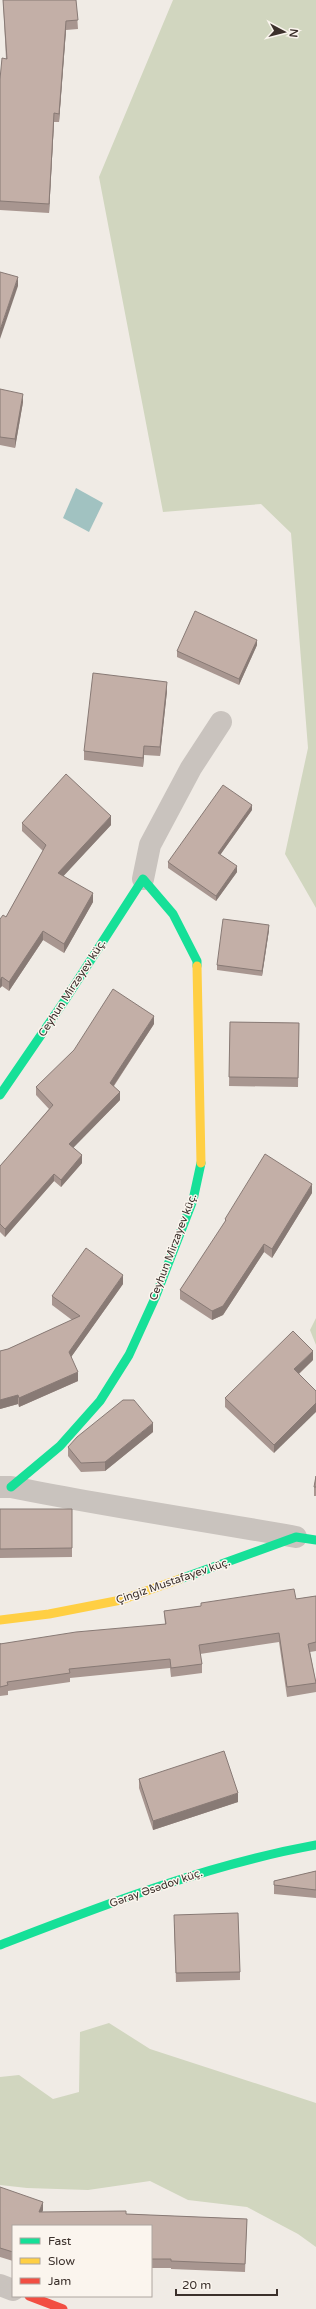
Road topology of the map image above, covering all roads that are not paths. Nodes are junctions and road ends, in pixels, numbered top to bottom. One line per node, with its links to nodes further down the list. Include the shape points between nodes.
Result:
1 (221, 722): 2 (street, Ceyhun Mirzəyev küç., via 191,768 150,845)
2 (143, 879): 3 (street, Ceyhun Mirzəyev küç.); 4 (street, Ceyhun Mirzayev küç., via 173,914 197,961 202,1157 193,1200 152,1305 129,1355 100,1401 60,1446)
3 (0, 1095)
4 (5, 1487): 5 (street, Çingiz Mustafayev küç.)
5 (306, 1539): 6 (street, Çingiz Mustafayev küç., via 121,1600 49,1614)
6 (0, 1620)
7 (316, 1845): 8 (street, Gəray Əsədov küç., via 177,1879)
8 (0, 1945)
9 (0, 2285): 10 (street)
10 (12, 2290)
11 (32, 2297): 12 (street)
12 (63, 2309)

